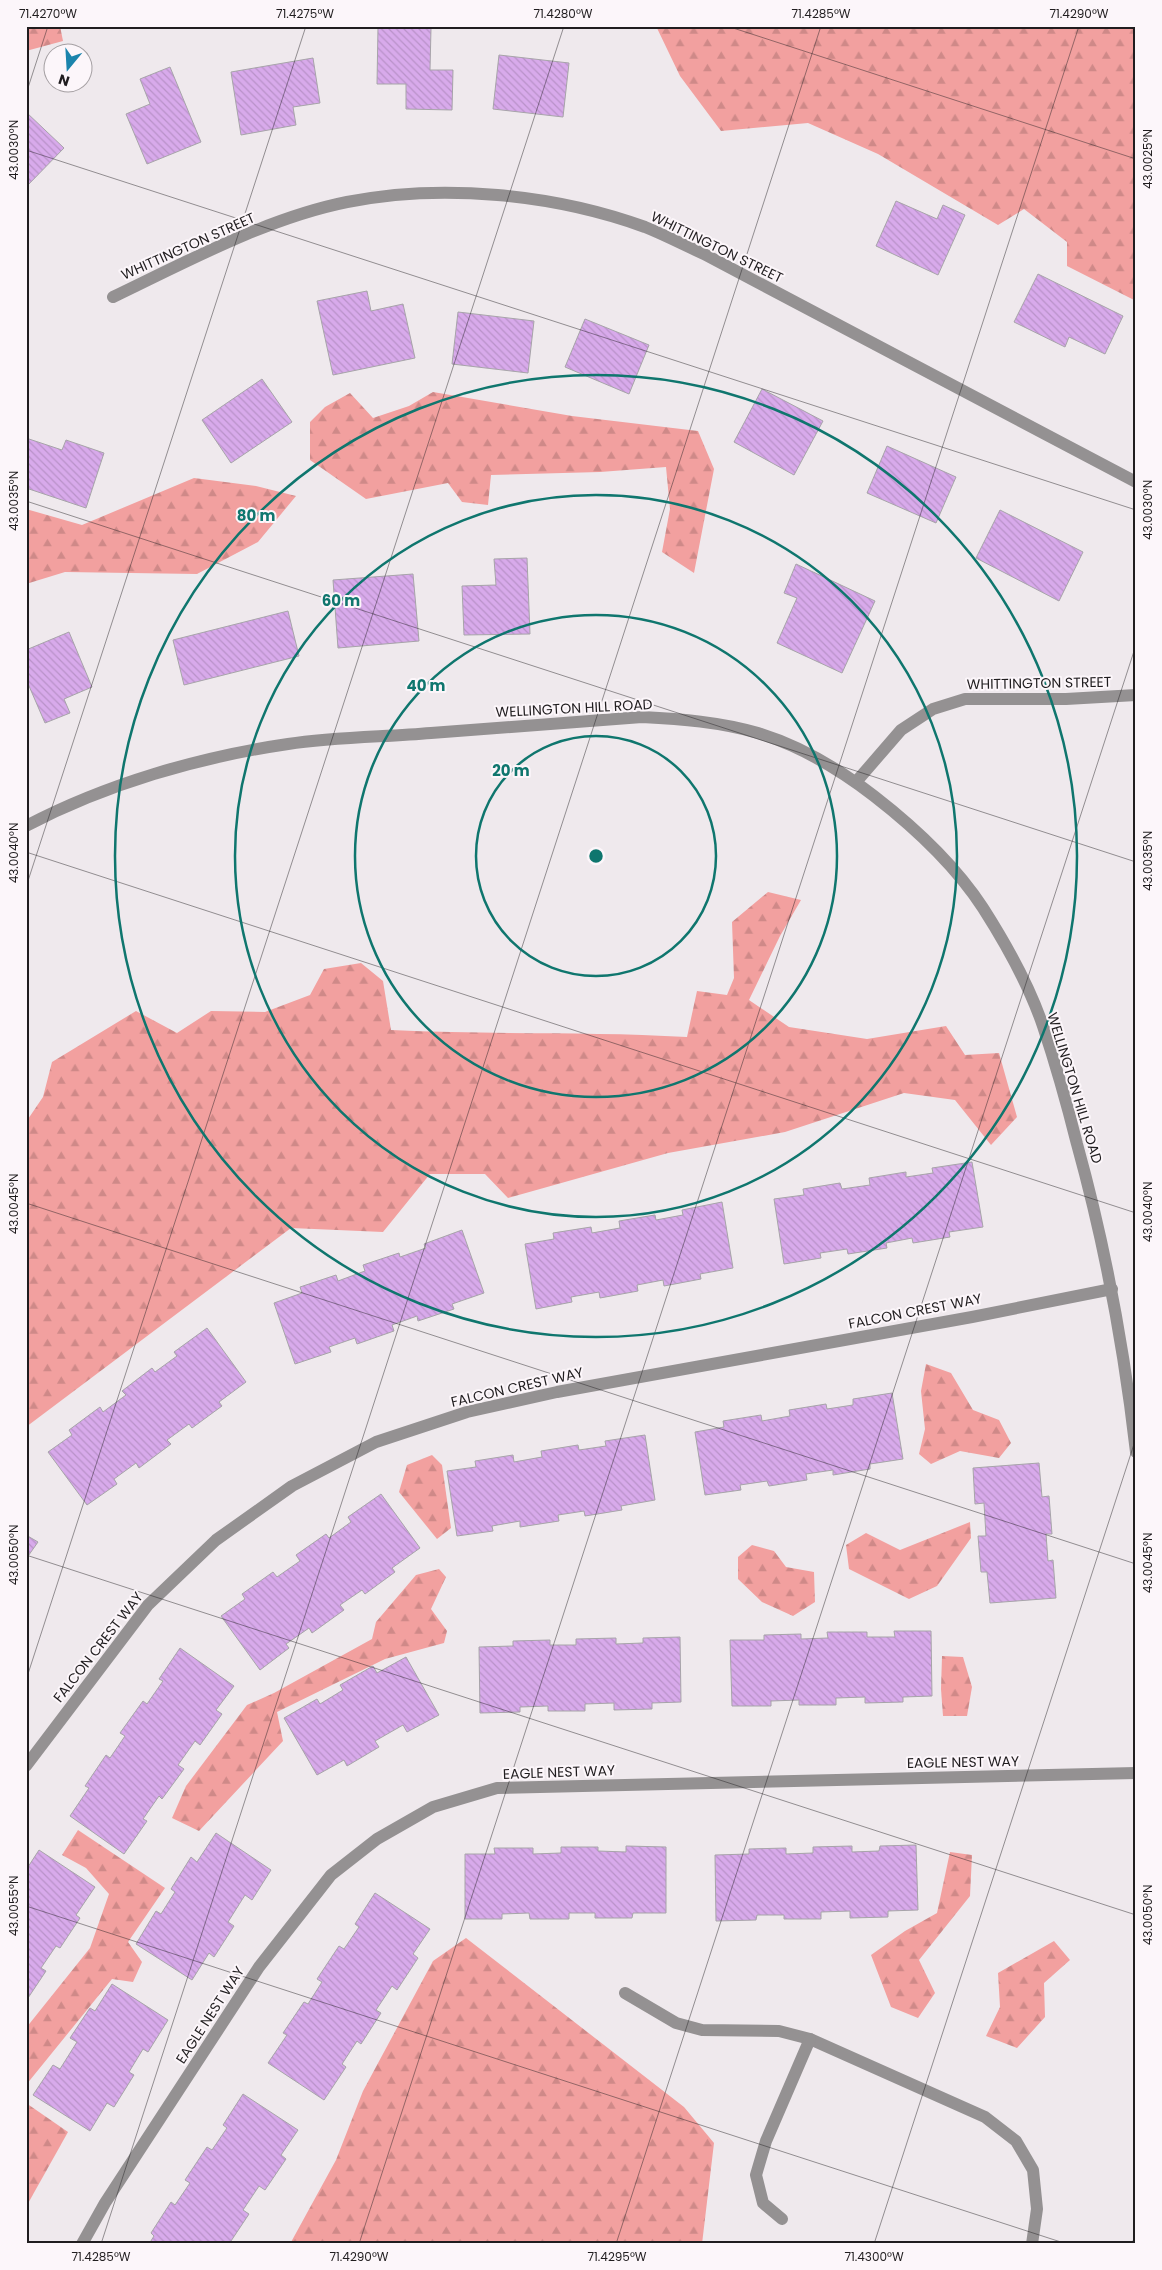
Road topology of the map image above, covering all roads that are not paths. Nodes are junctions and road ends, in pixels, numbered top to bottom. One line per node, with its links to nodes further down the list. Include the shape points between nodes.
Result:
1 (113, 297): 2 (street, WHITTINGTON STREET, via 227,242 346,202 398,195 462,192 541,201 595,212 646,228 704,254)
2 (1136, 482)
3 (1136, 696): 4 (street, WHITTINGTON STREET, via 965,699 933,709 901,730)
4 (856, 782): 5 (street, WELLINGTON HILL ROAD, via 812,755 758,733 697,720 642,717 289,744 162,773 109,790); 6 (street, WELLINGTON HILL ROAD, via 936,850 982,906 1015,965 1042,1024 1062,1086)
5 (26, 826)
6 (1112, 1289): 7 (street, WELLINGTON HILL ROAD); 8 (street, FALCON CREST WAY, via 558,1392 466,1412 376,1442 292,1486 216,1540 148,1605)
7 (1136, 1452)
8 (26, 1766)
9 (1136, 1773): 13 (street, EAGLE NEST WAY, via 498,1788 433,1807 377,1839 331,1875 259,1967)
10 (625, 1993): 11 (street, via 676,2023 702,2030 779,2032)
11 (810, 2039): 12 (street, via 766,2141 756,2175 763,2203); 14 (street, via 985,2117 1016,2142 1033,2170 1036,2209)
12 (782, 2219)
13 (82, 2244)
14 (1032, 2244)

